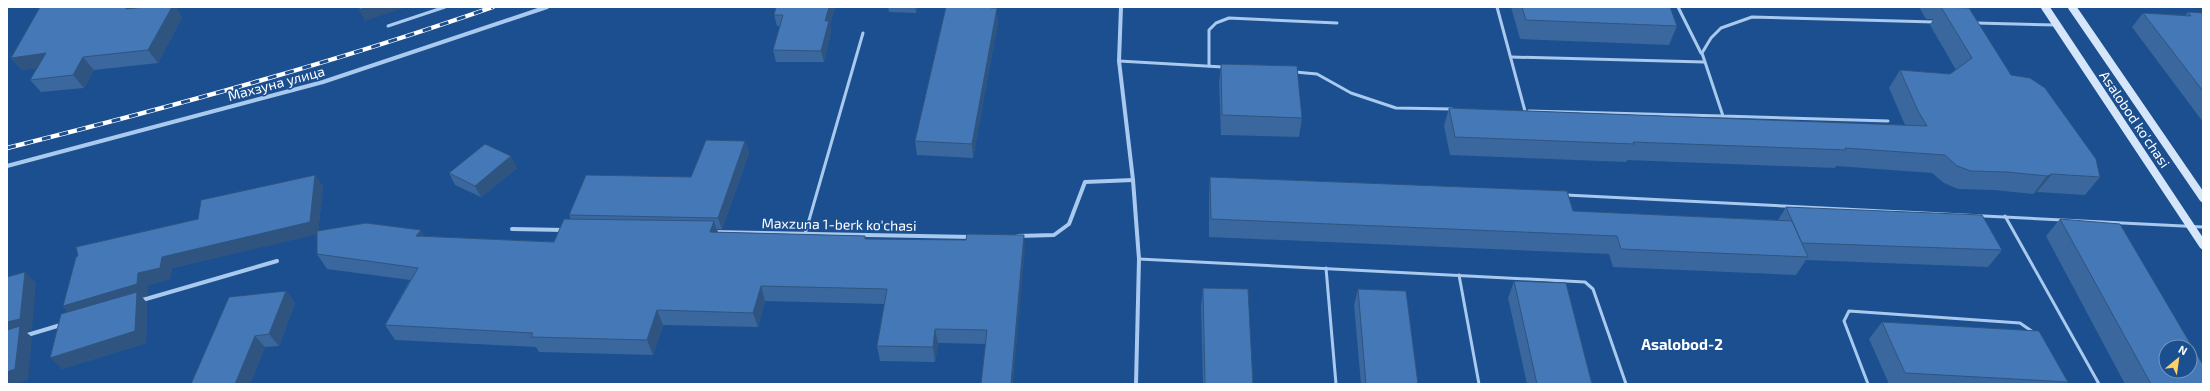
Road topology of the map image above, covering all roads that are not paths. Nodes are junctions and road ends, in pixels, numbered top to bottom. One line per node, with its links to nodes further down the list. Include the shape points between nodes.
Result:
1 (445, 7): 11 (lane)
2 (547, 7): 26 (street, Махзуна улица, via 323,82)
3 (1121, 7): 16 (street)
4 (1497, 7): 15 (lane)
5 (1678, 7): 14 (lane)
6 (2045, 7): 12 (main road, Asalobod ko'chasi)
7 (2072, 7): 29 (main road, Asalobod ko'chasi)
8 (1940, 22): 14 (lane, via 1752,17 1732,22 1717,30 1707,40)
9 (1337, 23): 18 (lane, via 1229,18 1216,22 1209,30)
10 (1972, 23): 12 (lane)
11 (388, 26)
12 (2058, 26): 31 (main road, Asalobod ko'chasi)
13 (863, 33): 36 (lane)
14 (1702, 54): 17 (lane)
15 (1510, 57): 17 (lane); 23 (lane)
16 (1119, 61): 18 (lane); 27 (street)
17 (1704, 62): 24 (lane)
18 (1209, 66): 19 (lane)
19 (1225, 67)
20 (1288, 71): 21 (lane, via 1317,74 1351,94 1396,108)
21 (1457, 109)
22 (1518, 111): 23 (lane)
23 (1525, 111): 24 (lane)
24 (1724, 116): 25 (lane)
25 (1888, 121)
26 (7, 166)
27 (1133, 180): 37 (street, via 1085,182 1069,224 1054,235); 40 (street)
28 (1560, 195): 30 (lane)
29 (2203, 198)
30 (2005, 216): 31 (lane); 53 (lane)
31 (2191, 226): 32 (lane); 39 (main road, Asalobod ko'chasi)
32 (2203, 227)
33 (512, 229): 34 (street)
34 (566, 230)
35 (709, 232): 36 (street, Maxzuna 1-berk ko'chasi)
36 (805, 234): 38 (street, Maxzuna 1-berk ko'chasi)
37 (1009, 236)
38 (978, 237)
39 (2203, 245)
40 (1139, 259): 42 (lane); 48 (street)
41 (277, 261): 44 (street)
42 (1326, 268): 43 (lane); 49 (lane)
43 (1459, 275): 50 (lane); 51 (lane, via 1585,282 1593,289)
44 (134, 303)
45 (67, 323): 47 (street)
46 (2036, 333): 52 (lane, via 2020,323 1849,311 1844,321)
47 (14, 338)
48 (1136, 384)
49 (1336, 384)
50 (1479, 384)
51 (1626, 384)
52 (1868, 384)
53 (2099, 384)

